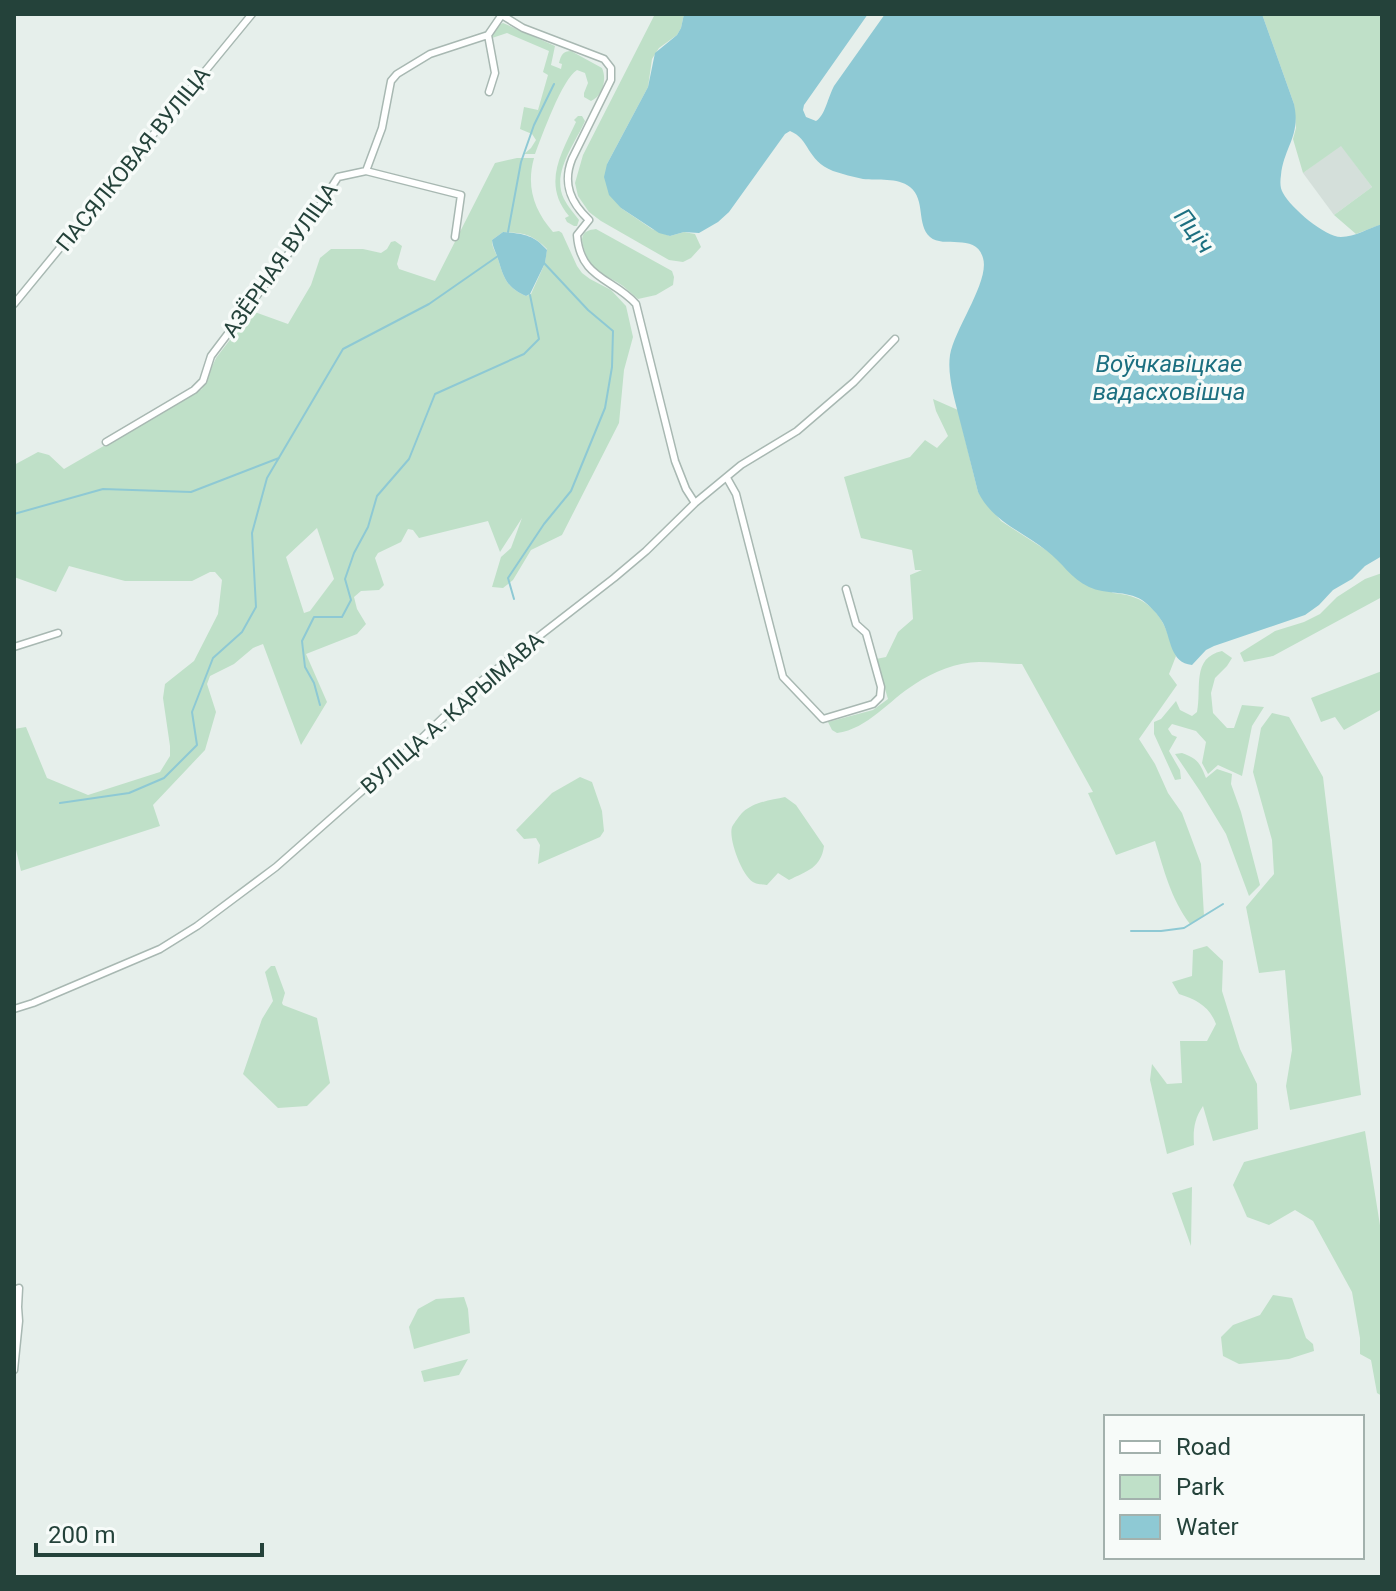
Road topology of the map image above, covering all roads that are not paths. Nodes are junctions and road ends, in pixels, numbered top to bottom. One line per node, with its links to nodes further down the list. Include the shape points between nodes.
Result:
1 (252, 14): 7 (street, ПАСЯЛКОВАЯ ВУЛІЦА)
2 (501, 15): 3 (street); 11 (street, via 604,59 611,68 611,80 567,173 571,199 589,220 577,242 594,273 636,304 675,461)
3 (488, 35): 4 (street, via 495,73); 5 (street, АЗЁРНАЯ ВУЛІЦА, via 430,54 397,74)
4 (489, 92)
5 (366, 171): 6 (street, via 461,195); 9 (street, АЗЁРНАЯ ВУЛІЦА, via 338,177 292,249 211,356 203,381)
6 (455, 237)
7 (14, 304)
8 (895, 339): 10 (street, ВУЛІЦА А. КАРЫМАВА, via 797,431)
9 (106, 442)
10 (727, 478): 11 (street, ВУЛІЦА А. КАРЫМАВА); 12 (street, via 736,494 783,677 823,719 873,704 880,697 866,633 856,624)
11 (695, 503): 15 (street, ВУЛІЦА А. КАРЫМАВА, via 614,578 480,682 276,867 197,926 160,949)
12 (846, 589)
13 (58, 633): 14 (street)
14 (14, 647)
15 (14, 1009)
16 (14, 1290): 17 (street, via 19,1288)
17 (14, 1370)

